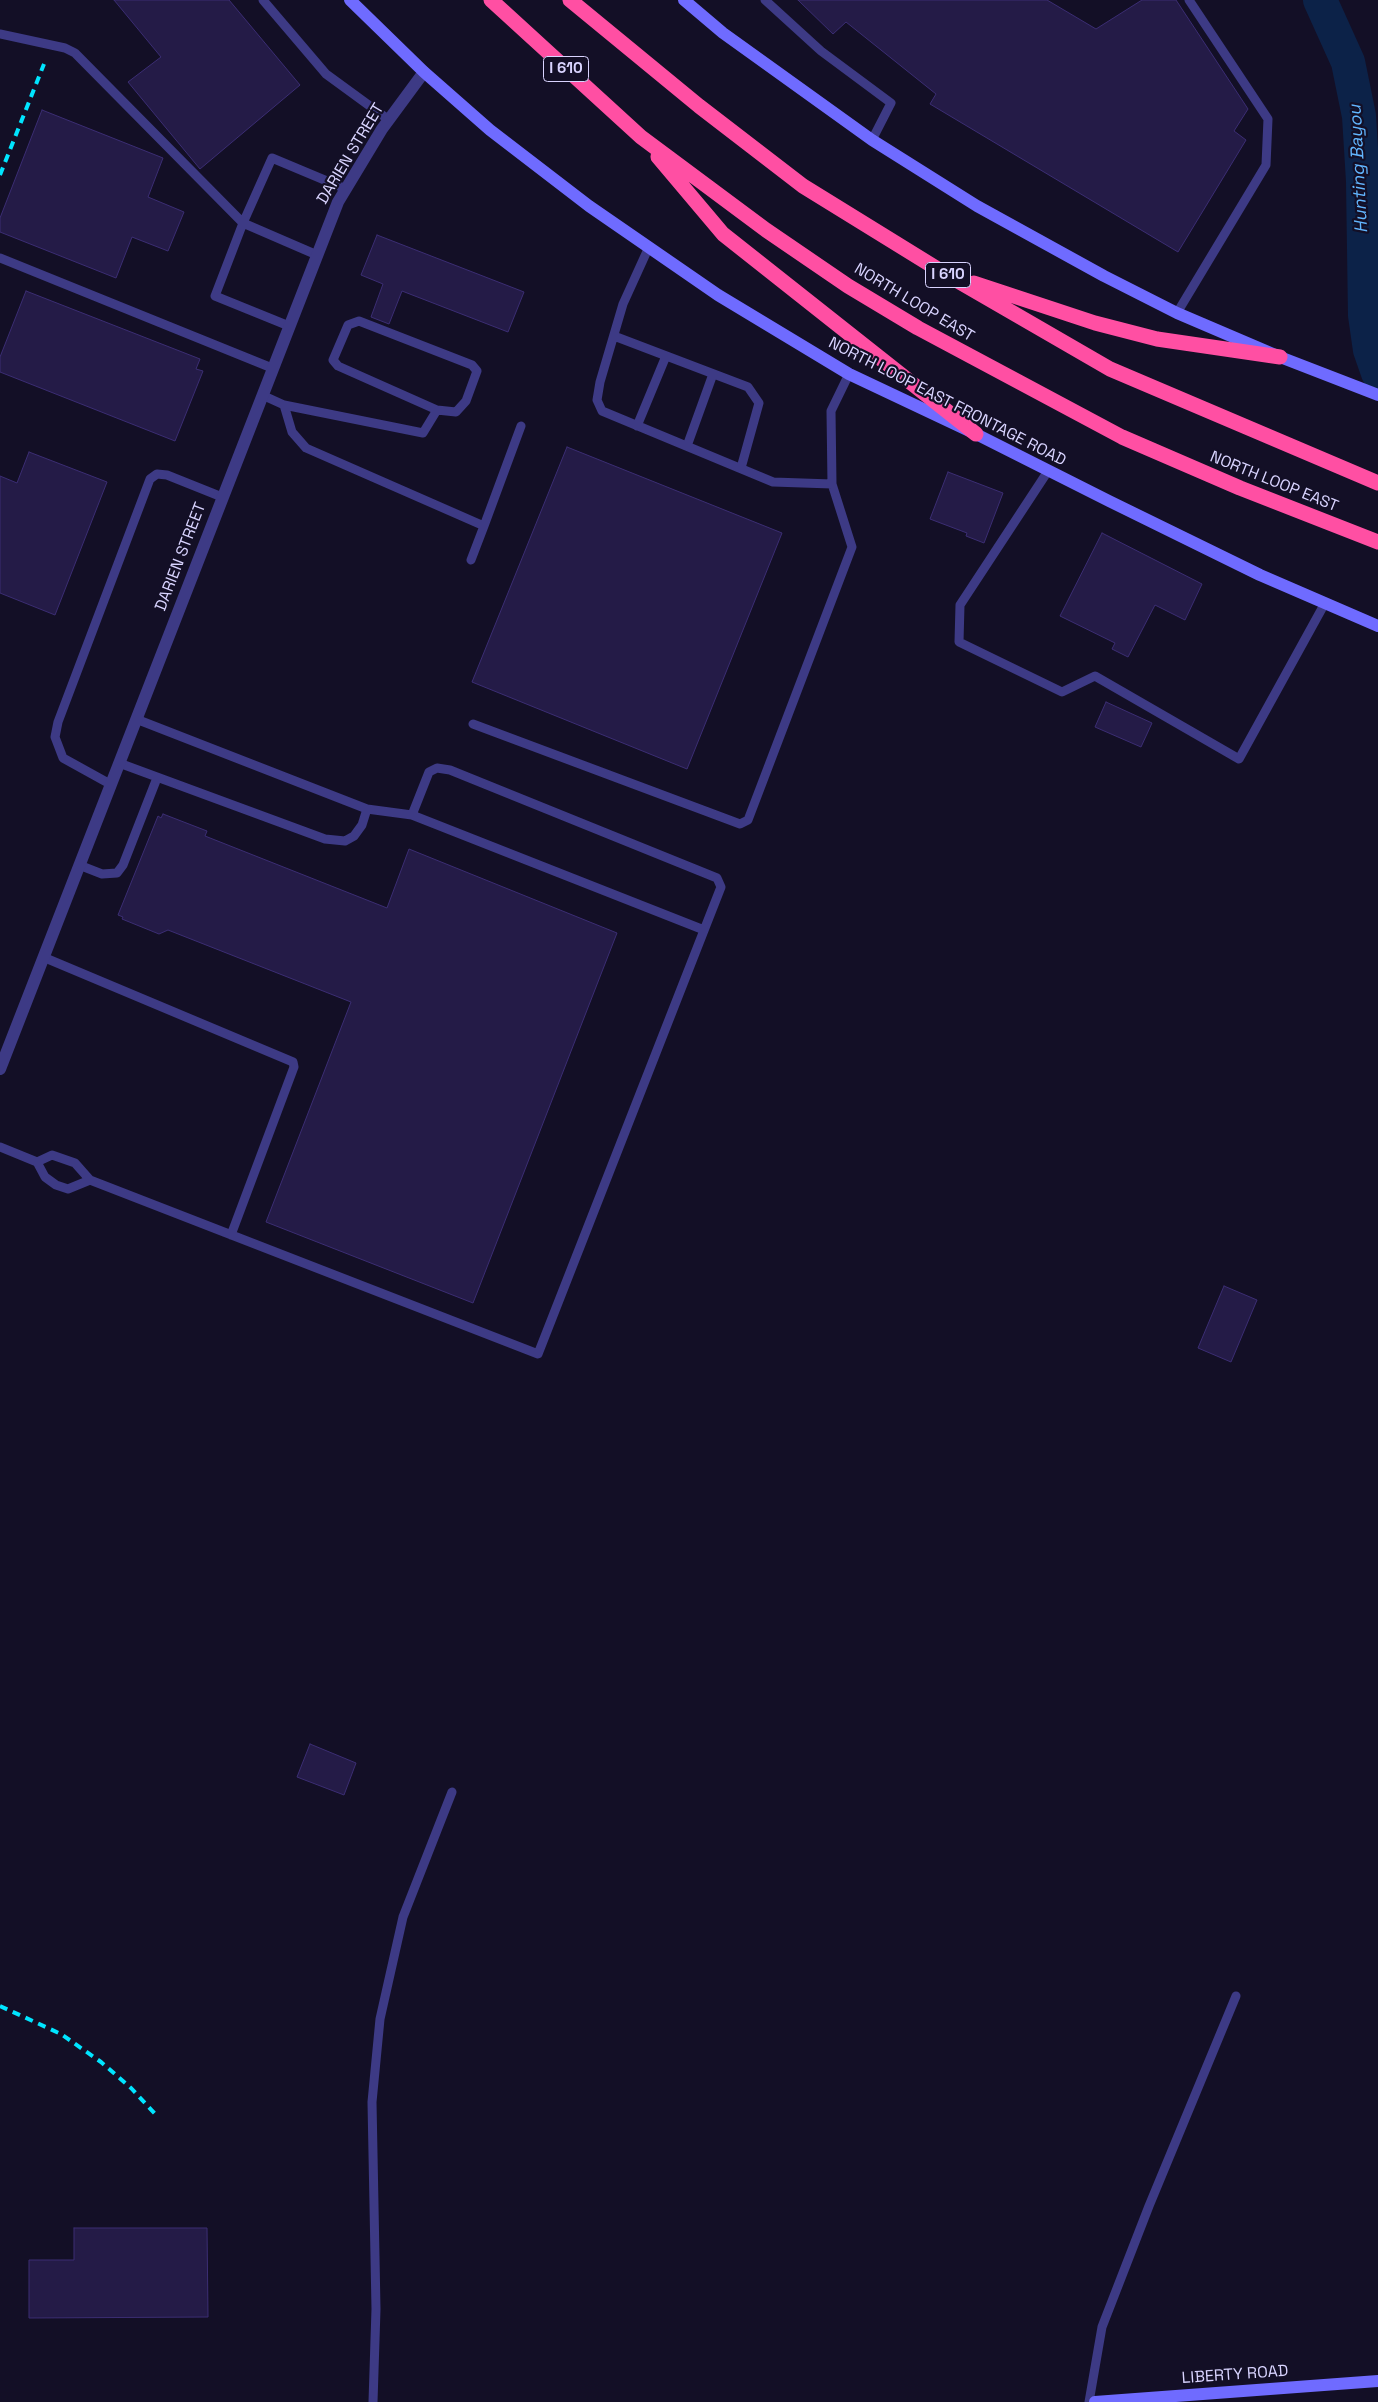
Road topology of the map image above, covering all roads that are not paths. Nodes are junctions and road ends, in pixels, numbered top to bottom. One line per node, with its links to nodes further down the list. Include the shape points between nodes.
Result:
1 (263, 0): 10 (lane, via 326,74)
2 (350, 0): 9 (main road, NORTH LOOP EAST FRONTAGE ROAD)
3 (491, 0): 11 (highway, NORTH LOOP EAST / I 610)
4 (570, 0): 18 (highway, I 610, via 803,186)
5 (684, 0): 12 (main road, via 723,33)
6 (765, 0): 12 (lane, via 821,51 891,103)
7 (1189, 0): 19 (lane, via 1268,118 1266,165)
8 (0, 34): 14 (lane, via 75,53)
9 (424, 72): 10 (street, DARIEN STREET); 15 (main road, NORTH LOOP EAST FRONTAGE ROAD, via 490,130)
10 (388, 120): 13 (street, DARIEN STREET)
11 (641, 137): 33 (highway, via 722,234); 41 (highway, NORTH LOOP EAST / I 610, via 766,230 848,286 918,328 1122,437)
12 (872, 140): 19 (main road, via 977,206)
13 (346, 189): 14 (lane, via 272,158); 16 (street, DARIEN STREET)
14 (243, 223): 16 (lane); 20 (lane, via 215,296)
15 (648, 249): 21 (lane, via 623,304); 26 (main road, NORTH LOOP EAST FRONTAGE ROAD)
16 (317, 255): 20 (street, DARIEN STREET)
17 (0, 258): 24 (lane)
18 (944, 273): 23 (highway, via 1095,323 1157,339); 37 (highway, I 610, via 1110,370)
19 (1177, 313): 23 (main road)
20 (289, 326): 24 (street, DARIEN STREET)
21 (614, 336): 22 (lane); 32 (lane, via 597,400 602,411)
22 (666, 356): 25 (lane); 32 (lane)
23 (1280, 357): 28 (main road)
24 (272, 368): 27 (street, DARIEN STREET)
25 (714, 374): 34 (lane); 35 (lane, via 748,387 758,403)
26 (849, 374): 33 (main road, NORTH LOOP EAST FRONTAGE ROAD); 38 (lane, via 831,411)
27 (262, 395): 29 (lane); 39 (street, DARIEN STREET)
28 (1378, 395)
29 (284, 405): 30 (lane, via 423,434); 40 (lane, via 292,432 306,448)
30 (438, 410): 30 (lane, via 456,412 466,401 476,371 472,365 359,321 348,325 333,360 338,366)
31 (521, 426): 40 (lane)
32 (637, 426): 34 (lane)
33 (976, 434): 36 (main road, NORTH LOOP EAST FRONTAGE ROAD)
34 (687, 446): 35 (lane)
35 (740, 468): 38 (lane, via 773,482)
36 (1048, 471): 43 (main road, NORTH LOOP EAST FRONTAGE ROAD, via 1260,575); 43 (lane, via 960,605 958,642 1062,692 1095,676 1239,759)
37 (1373, 481)
38 (832, 484): 46 (lane, via 852,547 748,820 740,824)
39 (222, 497): 45 (street, DARIEN STREET); 49 (lane, via 167,475 157,474 150,479 54,737 63,758)
40 (484, 526): 42 (lane)
41 (1378, 542)
42 (471, 560)
43 (1324, 602): 44 (main road, NORTH LOOP EAST FRONTAGE ROAD)
44 (1378, 626)
45 (136, 718): 47 (street, DARIEN STREET); 50 (lane)
46 (473, 724)
47 (119, 763): 48 (lane); 49 (street, DARIEN STREET)
48 (157, 778): 50 (lane, via 325,840 345,842 354,836); 52 (lane, via 117,873 102,874)
49 (110, 784): 52 (street, DARIEN STREET)
50 (367, 809): 51 (lane)
51 (412, 815): 53 (lane); 53 (lane, via 429,772 437,768 460,774 717,878 720,887)
52 (79, 865): 54 (street, DARIEN STREET)
53 (704, 930): 59 (lane, via 538,1354)
54 (43, 957): 55 (street, DARIEN STREET); 59 (lane, via 293,1062 294,1067)
55 (0, 1069)
56 (0, 1147): 57 (lane)
57 (37, 1162): 58 (lane, via 52,1155 75,1163); 58 (lane, via 45,1177 56,1185 68,1189)
58 (90, 1180): 59 (lane)
59 (231, 1235)
60 (452, 1792): 63 (lane, via 403,1918 380,2019 372,2102 376,2309)
61 (1236, 1996): 64 (lane, via 1102,2327)
62 (1378, 2381): 65 (main road, LIBERTY ROAD)
63 (373, 2402)
64 (1089, 2402)
65 (1095, 2402)

